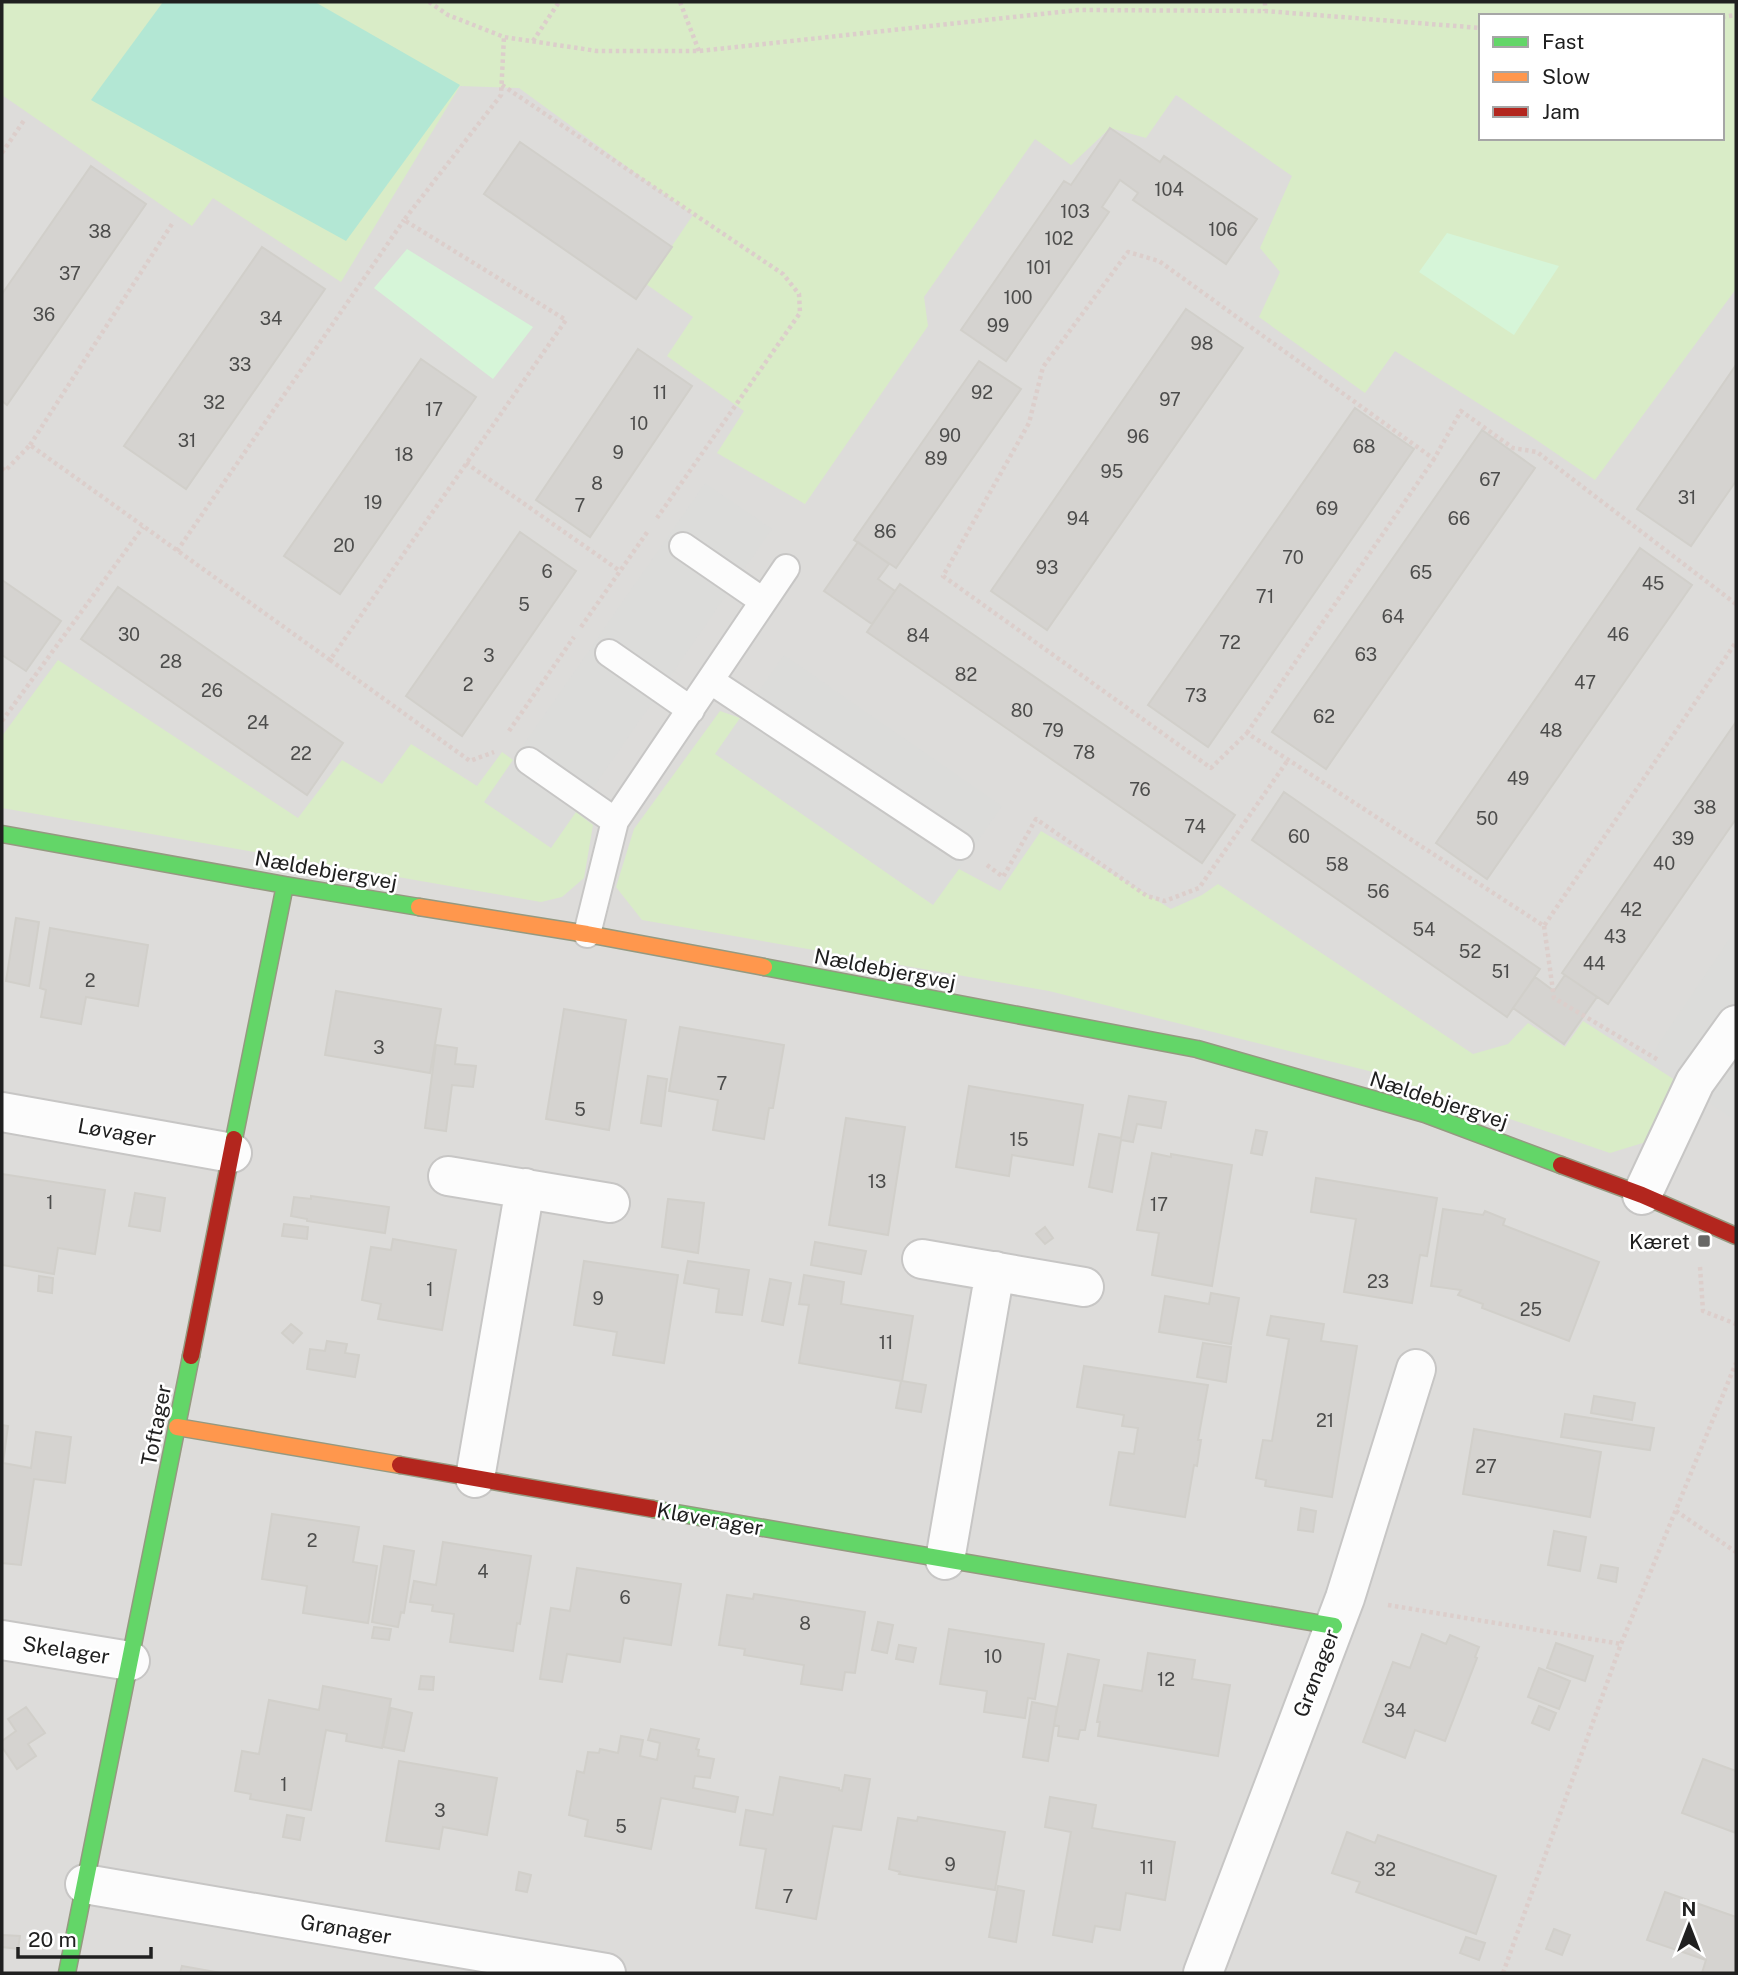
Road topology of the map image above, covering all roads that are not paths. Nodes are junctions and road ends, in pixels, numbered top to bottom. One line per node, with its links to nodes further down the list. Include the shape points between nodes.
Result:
1 (683, 546): 3 (lane)
2 (786, 568): 3 (lane)
3 (764, 601): 5 (lane)
4 (609, 653): 6 (lane)
5 (711, 681): 6 (lane); 10 (lane)
6 (691, 710): 8 (lane)
7 (529, 761): 8 (lane)
8 (615, 821): 12 (lane)
9 (2, 834): 11 (street, Nældebjergvej)
10 (960, 846)
11 (285, 885): 12 (street, Nældebjergvej); 15 (street, Toftager)
12 (587, 934): 18 (street, Nældebjergvej, via 1198,1049 1424,1114)
13 (1736, 1025): 18 (street, via 1695,1082)
14 (2, 1112): 15 (street, Løvager)
15 (232, 1153): 25 (street, Toftager)
16 (448, 1176): 17 (street)
17 (525, 1188): 19 (street); 26 (street)
18 (1642, 1195): 20 (street, Nældebjergvej)
19 (610, 1203)
20 (1736, 1236)
21 (922, 1259): 22 (street)
22 (995, 1271): 23 (street); 27 (street)
23 (1084, 1287)
24 (1416, 1369): 28 (street, Grønager)
25 (177, 1427): 26 (street, Kløverager); 30 (street, Toftager)
26 (475, 1478): 27 (street, Kløverager)
27 (945, 1560): 28 (street, Kløverager)
28 (1339, 1612): 34 (street, Grønager)
29 (2, 1640): 30 (street, Skelager)
30 (130, 1661): 31 (street, Toftager)
31 (85, 1884): 32 (street, Toftager); 33 (street, Grønager)
32 (67, 1973)
33 (607, 1973)
34 (1203, 1973)

